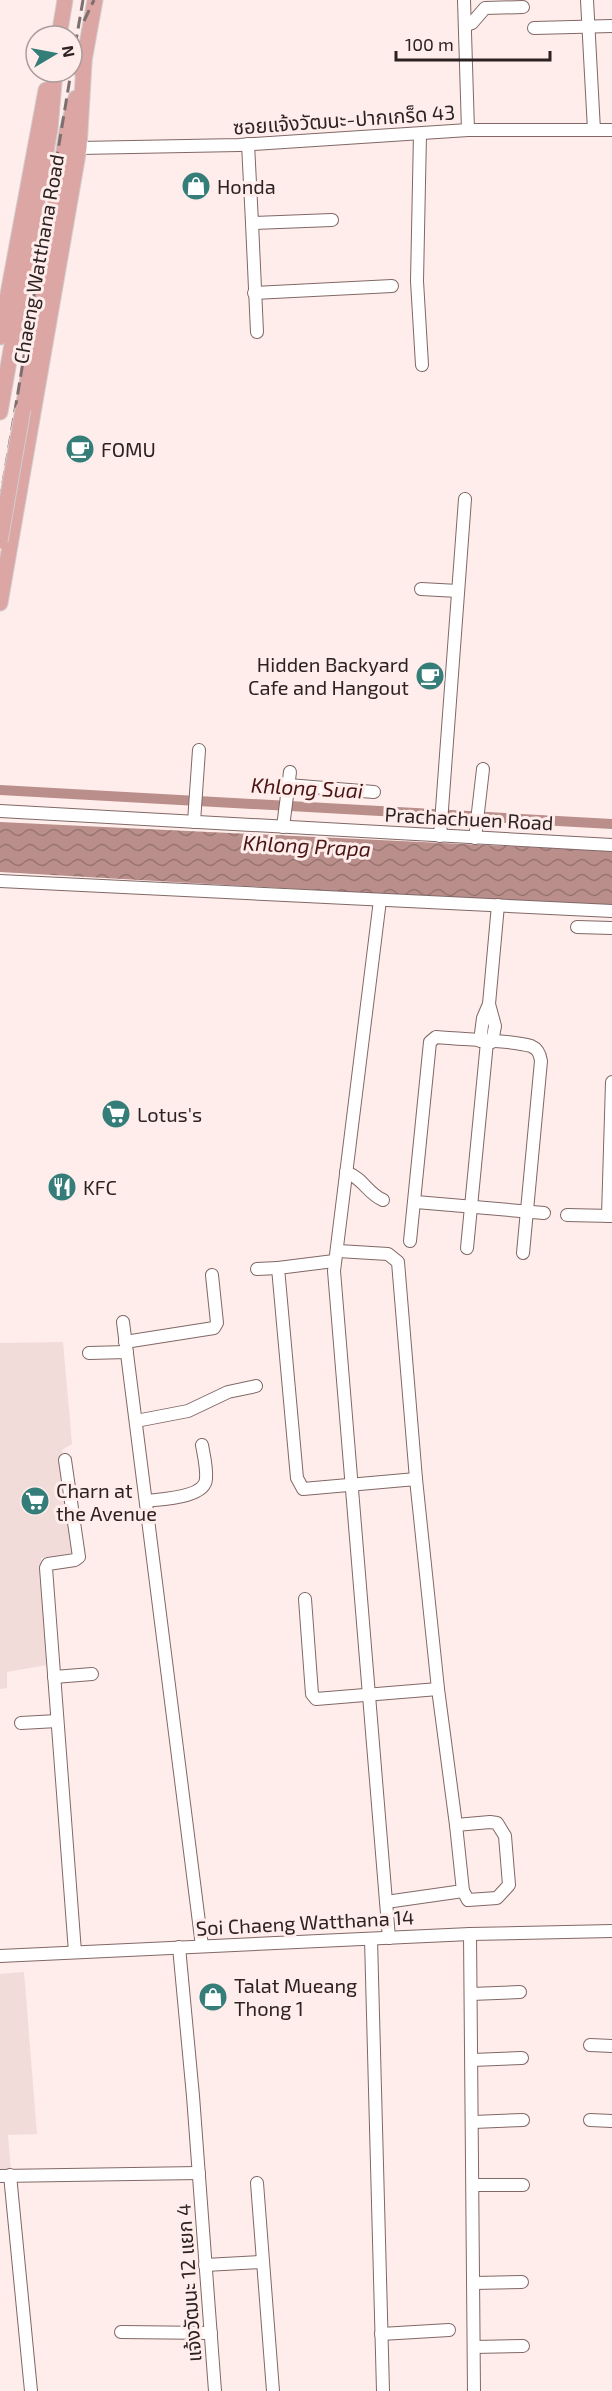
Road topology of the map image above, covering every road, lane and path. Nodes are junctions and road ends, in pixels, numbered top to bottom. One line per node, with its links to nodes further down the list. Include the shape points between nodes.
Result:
1 (65, 0): 6 (main road)
2 (95, 0): 11 (main road, Chaeng Watthana Road)
3 (464, 0): 7 (street)
4 (587, 0): 8 (street)
5 (523, 7): 7 (street, via 485,8)
6 (61, 24)
7 (466, 25): 16 (street)
8 (588, 26): 9 (street); 10 (street); 17 (street)
9 (612, 26)
10 (534, 28)
11 (84, 63)
12 (50, 84): 27 (main road, Chaeng Watthana Road, via 34,146)
13 (53, 84): 29 (main road, Chaeng Watthana Road, via 51,129)
14 (79, 84): 33 (main road, Chaeng Watthana Road, bridge)
15 (83, 84): 21 (main road, Chaeng Watthana Road)
16 (468, 130): 17 (street, ซอยแจ้งวัฒนะ-ปากเกร็ด 43); 19 (street, ซอยแจ้งวัฒนะ-ปากเกร็ด 43)
17 (594, 130): 18 (street, ซอยแจ้งวัฒนะ-ปากเกร็ด 43)
18 (612, 130)
19 (420, 134): 20 (street, ซอยแจ้งวัฒนะ-ปากเกร็ด 43); 28 (street, via 417,281)
20 (248, 144): 21 (street, ซอยแจ้งวัฒนะ-ปากเกร็ด 43); 23 (street)
21 (79, 148): 31 (main road, Chaeng Watthana Road)
22 (332, 220): 23 (street)
23 (252, 223): 25 (street)
24 (392, 286): 25 (street)
25 (254, 292): 26 (street)
26 (257, 332)
27 (0, 338)
28 (422, 365)
29 (0, 409)
30 (465, 499): 37 (street)
31 (15, 522): 32 (main road); 35 (main road, Chaeng Watthana Road)
32 (0, 534)
33 (0, 542)
34 (0, 548): 35 (main road)
35 (8, 564): 38 (main road, Chaeng Watthana Road)
36 (421, 589): 37 (street)
37 (458, 591): 47 (street)
38 (0, 603)
39 (198, 750): 45 (street)
40 (483, 769): 48 (street)
41 (290, 772): 42 (street)
42 (287, 791): 43 (street); 46 (street)
43 (374, 792)
44 (0, 811): 45 (street, Prachachuen Road)
45 (194, 817): 46 (street, Prachachuen Road)
46 (283, 822): 47 (street, Prachachuen Road)
47 (440, 830): 48 (street, Prachachuen Road)
48 (476, 832): 49 (street, Prachachuen Road)
49 (612, 845)
50 (0, 881): 51 (street)
51 (380, 900): 52 (street); 58 (street)
52 (498, 905): 53 (street); 56 (street, via 489,1004 495,1026)
53 (612, 911)
54 (577, 927): 55 (street)
55 (612, 928)
56 (486, 1042): 60 (street, via 436,1038 430,1042); 61 (street); 62 (street, via 531,1047 538,1051 542,1061)
57 (612, 1082): 65 (street)
58 (346, 1172): 59 (street, via 359,1177); 69 (street)
59 (383, 1200)
60 (416, 1202): 61 (street); 66 (street)
61 (470, 1206): 62 (street); 67 (street)
62 (527, 1211): 63 (street); 68 (street)
63 (544, 1212)
64 (567, 1215): 65 (street)
65 (610, 1216)
66 (410, 1241)
67 (466, 1248)
68 (523, 1253)
69 (336, 1256): 70 (street); 80 (street, via 388,1254 398,1262); 81 (street)
70 (278, 1268): 71 (street); 81 (street, via 299,1485 303,1489)
71 (257, 1269)
72 (212, 1275): 74 (street, via 217,1323 214,1328)
73 (123, 1322): 74 (street)
74 (126, 1347): 75 (street); 77 (street)
75 (89, 1353)
76 (256, 1386): 77 (street, via 228,1392 188,1411)
77 (135, 1420): 82 (street)
78 (202, 1445): 82 (street, via 206,1481 203,1488 196,1493)
79 (65, 1460): 85 (street, via 79,1555 77,1560 46,1566)
80 (416, 1479): 81 (street); 86 (street)
81 (351, 1485): 87 (street)
82 (146, 1501): 97 (street)
83 (305, 1599): 87 (street, via 314,1697)
84 (92, 1674): 85 (street)
85 (54, 1677): 88 (street)
86 (438, 1689): 87 (street); 90 (street)
87 (368, 1695): 92 (street)
88 (57, 1720): 89 (street); 99 (street)
89 (21, 1723)
90 (456, 1825): 91 (street); 91 (street, via 497,1823 503,1829 507,1847 509,1885 502,1895 468,1900)
91 (463, 1891): 92 (street)
92 (386, 1902): 95 (street)
93 (612, 1931): 94 (street, Soi Chaeng Watthana 14)
94 (470, 1934): 95 (street, Soi Chaeng Watthana 14); 102 (street)
95 (389, 1938): 96 (street, Soi Chaeng Watthana 14)
96 (371, 1939): 97 (street, Soi Chaeng Watthana 14); 123 (street)
97 (202, 1946): 98 (street, Soi Chaeng Watthana 14)
98 (179, 1947): 99 (street, Soi Chaeng Watthana 14); 111 (street, แจ้งวัฒนะ 12 แยก 4)
99 (75, 1952): 100 (street, Soi Chaeng Watthana 14)
100 (0, 1956)
101 (520, 1992): 102 (street)
102 (471, 1994): 106 (street)
103 (590, 2045): 104 (street)
104 (612, 2046)
105 (522, 2058): 106 (street)
106 (472, 2060): 110 (street)
107 (523, 2120): 110 (street)
108 (590, 2120): 109 (street)
109 (612, 2121)
110 (473, 2122): 114 (street)
111 (200, 2173): 112 (street); 117 (street, แจ้งวัฒนะ 12 แยก 4)
112 (5, 2176): 126 (street)
113 (257, 2183): 116 (street)
114 (474, 2185): 115 (street); 119 (street)
115 (523, 2185)
116 (261, 2262): 117 (street); 128 (street)
117 (205, 2265): 122 (street, แจ้งวัฒนะ 12 แยก 4)
118 (522, 2282): 119 (street)
119 (474, 2283): 125 (street)
120 (449, 2330): 123 (street)
121 (121, 2332): 122 (street)
122 (211, 2333): 127 (street, แจ้งวัฒนะ 12 แยก 4)
123 (381, 2334): 129 (street)
124 (523, 2346): 125 (street)
125 (474, 2347): 130 (street)
126 (31, 2391)
127 (215, 2391)
128 (273, 2391)
129 (383, 2391)
130 (474, 2391)

